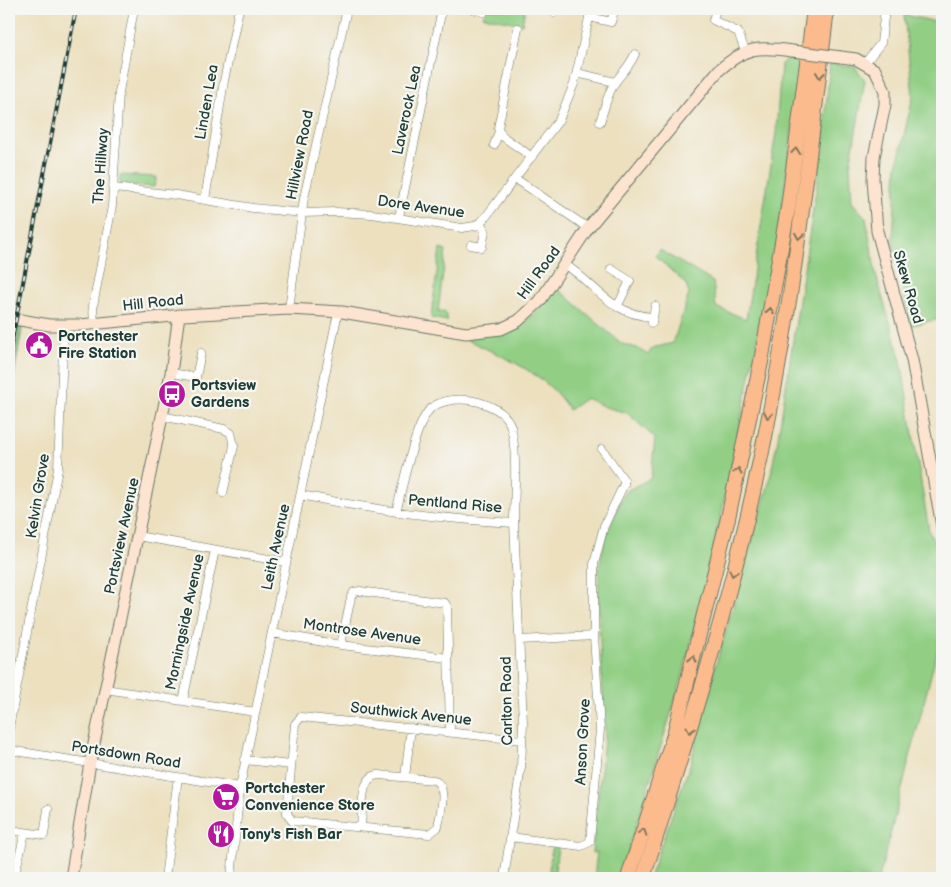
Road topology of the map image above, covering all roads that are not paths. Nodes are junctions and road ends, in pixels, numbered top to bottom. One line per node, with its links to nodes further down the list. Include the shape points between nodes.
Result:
1 (10, 9): 15 (street)
2 (134, 9): 27 (street, The Hillway, via 120,92)
3 (239, 9): 28 (street, Linden Lea)
4 (347, 9): 29 (street, Hillview Road)
5 (442, 9): 30 (street, Laverock Lea)
6 (472, 9): 12 (street)
7 (591, 9): 14 (street, Dore Avenue)
8 (716, 9): 17 (street, via 713,20 738,32)
9 (814, 9): 85 (highway, one-way to 9, via 674,735 728,518 761,362 788,208)
10 (828, 9): 86 (highway, one-way to 86, via 797,250 778,367 744,534 687,740)
11 (885, 9): 19 (street, via 881,43)
12 (484, 12)
13 (612, 15): 14 (street, via 611,22)
14 (589, 17): 20 (street, Dore Avenue)
15 (9, 18)
16 (518, 28): 23 (street)
17 (745, 51): 19 (street, bridge, via 774,49); 32 (street, Hill Road, via 719,70)
18 (635, 54): 21 (street, via 626,71)
19 (865, 63): 52 (street, Skew Road, via 875,70 885,91 874,157 877,231 912,360)
20 (577, 73): 21 (street); 25 (street, Dore Avenue, via 564,110)
21 (615, 82): 22 (street)
22 (600, 122)
23 (499, 131): 24 (street); 25 (street, via 508,142)
24 (494, 145)
25 (532, 157): 26 (street, Dore Avenue)
26 (516, 178): 31 (street, Dore Avenue); 32 (street)
27 (114, 188): 28 (street, Dore Avenue); 42 (street, The Hillway, via 93,306)
28 (205, 200): 29 (street, Dore Avenue)
29 (302, 213): 30 (street, Dore Avenue, via 336,212); 38 (street, Hillview Road)
30 (399, 218): 31 (street, Dore Avenue, via 462,228)
31 (480, 222): 33 (street, via 485,231 482,246)
32 (588, 228): 34 (street, Hill Road)
33 (471, 245)
34 (566, 265): 37 (street); 39 (street, Hill Road, via 532,310 510,326 492,332 454,331)
35 (611, 269): 37 (street, via 630,282)
36 (655, 306): 37 (street, via 652,320)
37 (617, 307)
38 (289, 309): 39 (street, Hill Road); 40 (street, Hill Road)
39 (338, 312): 49 (street, Leith Avenue)
40 (179, 315): 42 (street, Hill Road); 45 (street, Portsview Avenue)
41 (9, 318): 43 (street, Hill Road)
42 (94, 324): 43 (street, Hill Road)
43 (64, 326): 64 (street, Kelvin Grove, via 58,469)
44 (201, 353): 45 (street, via 196,377)
45 (171, 373): 46 (street, Portsview Avenue)
46 (162, 416): 48 (street, via 230,433 234,446); 53 (street, Portsview Avenue)
47 (602, 449): 57 (street, Anson Grove, via 624,484 609,512 596,552)
48 (223, 493)
49 (301, 495): 50 (street, Pentland Rise); 55 (street, Leith Avenue)
50 (396, 512): 51 (street, Pentland Rise); 51 (street, Pentland Rise, via 412,453 427,414 440,403 472,400 493,407 508,420 513,458)
51 (514, 523): 58 (street, Carlton Road)
52 (942, 526)
53 (137, 536): 54 (street); 61 (street, Portsview Avenue)
54 (215, 550): 55 (street); 62 (street, Morningside Avenue)
55 (286, 562): 56 (street, Leith Avenue)
56 (272, 633): 59 (street, Montrose Avenue); 63 (street, Leith Avenue)
57 (594, 636): 58 (street); 79 (street, Anson Grove, via 600,729 590,842 585,846)
58 (520, 640): 67 (street, Carlton Road)
59 (341, 645): 60 (street, Montrose Avenue); 60 (street, via 351,597 360,591 445,604)
60 (448, 658): 66 (street)
61 (105, 689): 62 (street); 70 (street, Portsview Avenue)
62 (182, 701): 63 (street)
63 (255, 712): 69 (street, Leith Avenue)
64 (9, 728)
65 (411, 728): 66 (street, Southwick Avenue); 71 (street, Southwick Avenue, via 304,716 295,724); 73 (street)
66 (450, 732): 67 (street, Southwick Avenue)
67 (522, 740): 79 (street, Carlton Road)
68 (9, 750): 70 (street, Portsdown Road)
69 (245, 760): 71 (street); 74 (street, Leith Avenue)
70 (90, 764): 72 (street, Portsdown Road); 81 (street, Portsview Avenue)
71 (291, 765): 76 (street, via 287,813 290,819)
72 (178, 777): 74 (street, Portsdown Road); 82 (street)
73 (405, 777): 76 (street, via 375,774 368,779); 76 (street, via 434,780 441,786 443,792 436,830 429,834)
74 (240, 787): 83 (street, Leith Avenue)
75 (48, 809): 78 (street, via 44,835)
76 (361, 827)
77 (10, 830): 78 (street)
78 (25, 833): 80 (street)
79 (510, 837): 84 (street, Carlton Road)
80 (11, 878)
81 (71, 878)
82 (165, 878)
83 (231, 878)
84 (504, 878)
85 (628, 878)
86 (643, 878)

